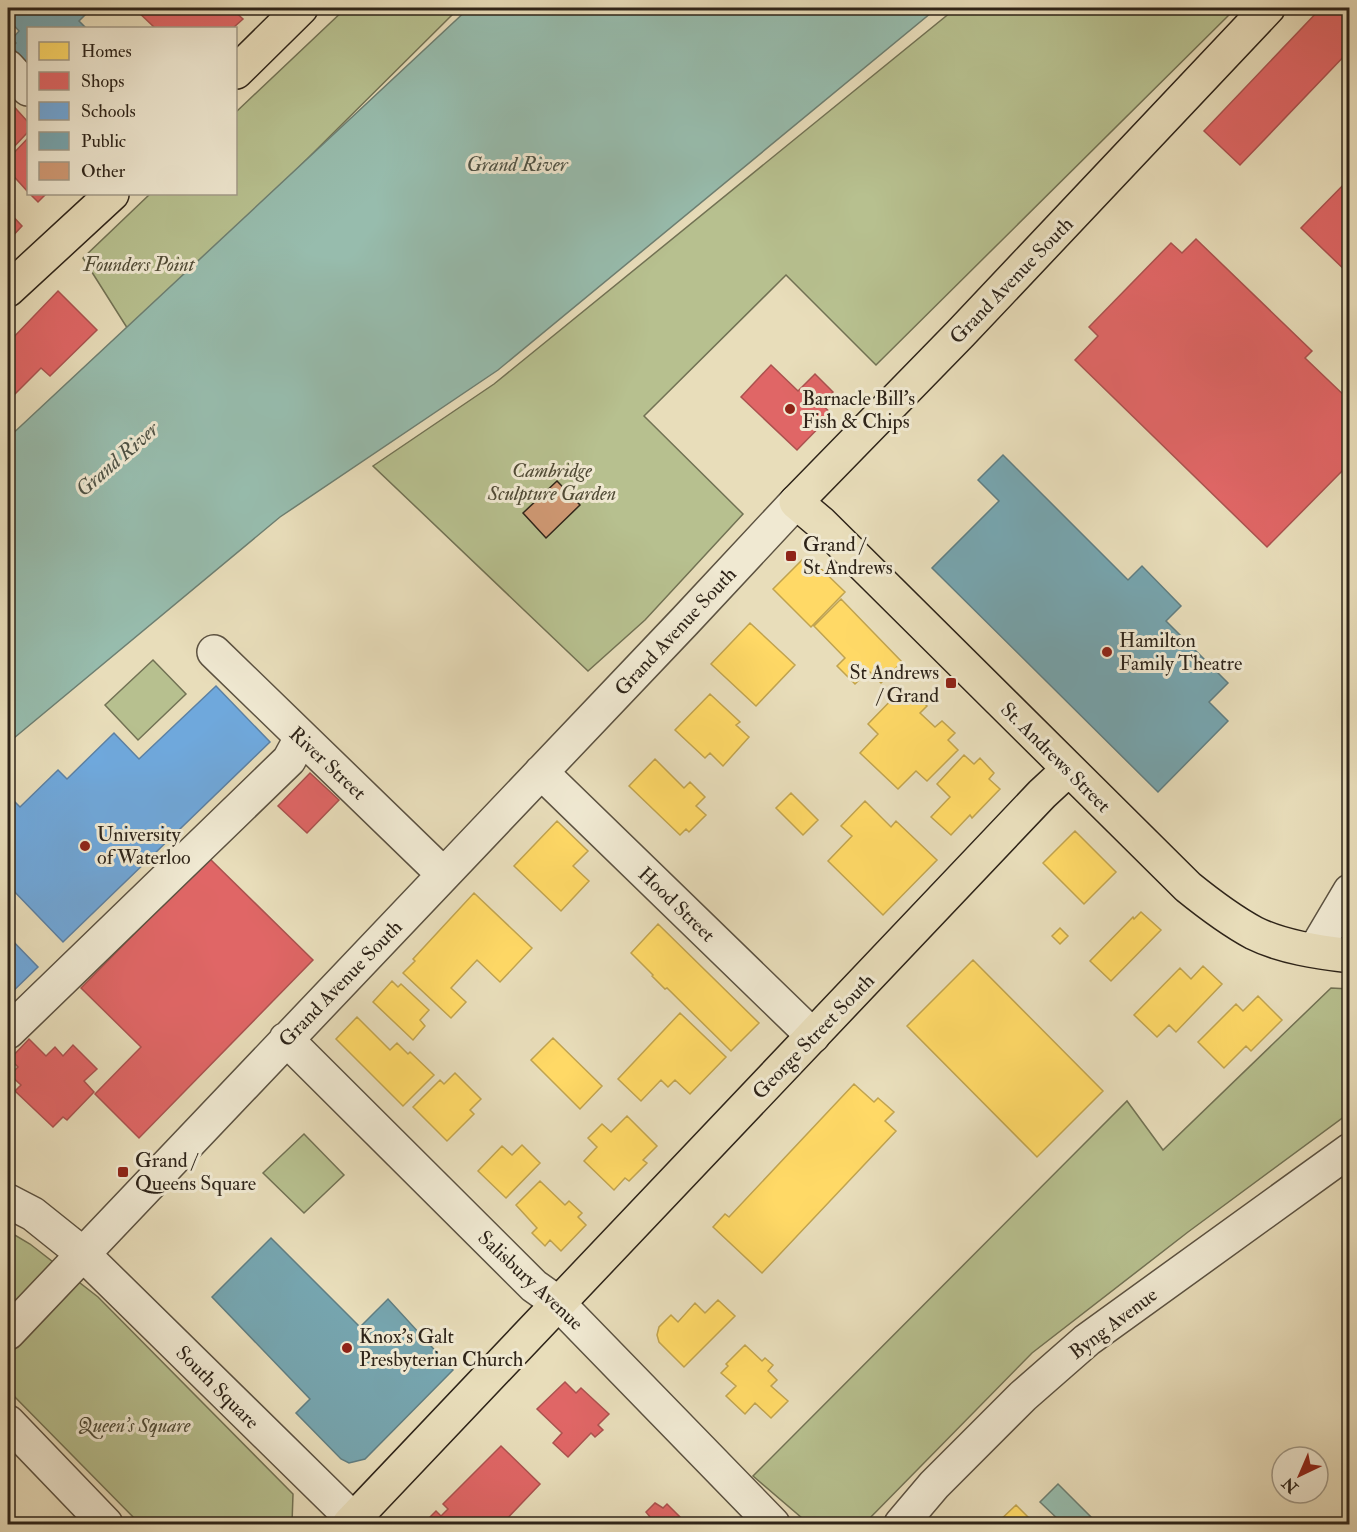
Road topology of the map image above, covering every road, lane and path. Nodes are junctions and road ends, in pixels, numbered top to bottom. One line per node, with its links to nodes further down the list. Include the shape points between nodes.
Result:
1 (301, 8): 4 (main road)
2 (1268, 8): 8 (main road, Grand Avenue South)
3 (8, 67): 5 (street)
4 (237, 71)
5 (27, 87)
6 (111, 195): 7 (main road)
7 (8, 290)
8 (796, 502): 11 (main road, St. Andrews Street, via 822,523); 12 (street, Grand Avenue South)
9 (213, 652): 10 (street, River Street)
10 (301, 738): 13 (street, River Street); 17 (street, via 289,760)
11 (1069, 768): 15 (main road, St. Andrews Street, via 1172,872 1222,914 1255,933); 18 (main road, George Street South)
12 (541, 772): 13 (street, Grand Avenue South); 18 (street, Hood Street)
13 (443, 874): 19 (street, Grand Avenue South)
14 (1350, 891): 15 (street)
15 (1315, 950): 16 (main road, St. Andrews Street)
16 (1350, 956)
17 (8, 1032)
18 (813, 1036): 23 (main road, George Street South)
19 (286, 1039): 22 (street, Grand Avenue South); 23 (street, Salisbury Avenue, via 534,1286)
20 (1350, 1150): 29 (street, Byng Avenue, via 1087,1340 999,1420 934,1485)
21 (8, 1201): 22 (street, via 33,1214)
22 (82, 1254): 24 (street, Grand Avenue South); 26 (street, South Square)
23 (558, 1303): 26 (main road, George Street South); 28 (street, Salisbury Avenue)
24 (8, 1333)
25 (8, 1422): 27 (street)
26 (352, 1522)
27 (106, 1524)
28 (773, 1524)
29 (902, 1524)

